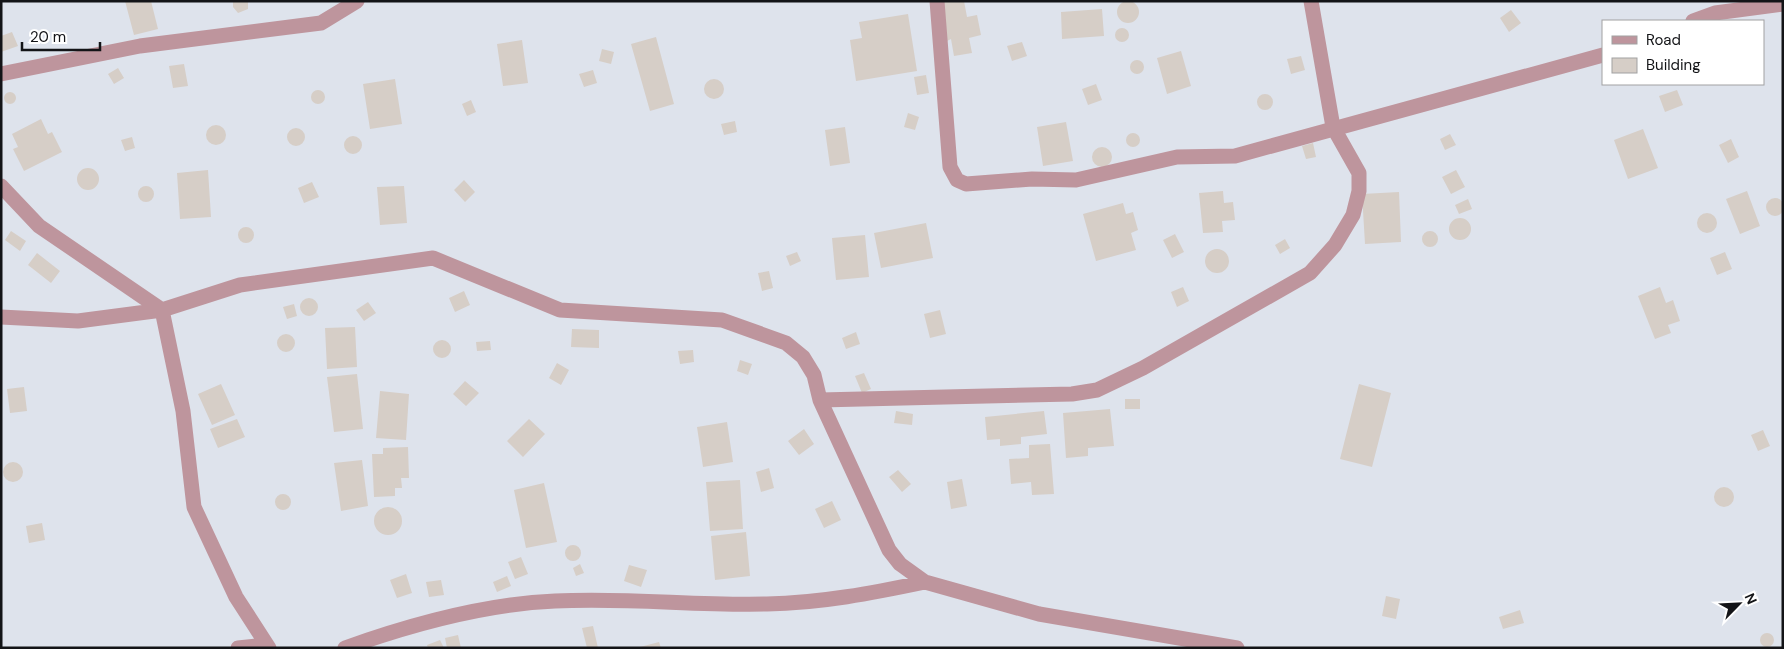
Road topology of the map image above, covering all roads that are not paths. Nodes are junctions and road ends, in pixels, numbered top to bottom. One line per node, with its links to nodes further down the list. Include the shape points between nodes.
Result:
1 (357, 1): 7 (street, via 321,23 140,46)
2 (937, 1): 8 (street, via 950,167 957,180 966,184 1076,180 1177,157 1235,156)
3 (1311, 1): 8 (street)
4 (1783, 4): 5 (street, via 1715,13)
5 (1696, 20)
6 (1602, 54): 8 (street, via 1382,117)
7 (1, 74)
8 (1333, 127): 12 (street, via 1360,173 1353,215 1335,245 1310,273 1143,368 1097,390 1072,394)
9 (1, 186): 10 (street, via 39,226)
10 (162, 310): 11 (street, via 78,321); 12 (street, via 240,285 433,258 560,310 722,320 768,336 786,343 803,357 814,375); 14 (street, via 183,410 194,507 236,596)
11 (1, 316)
12 (820, 400): 13 (street, via 889,550 900,564)
13 (925, 582): 16 (street, via 847,598 768,604 555,601 479,610); 17 (street, via 1039,614)
14 (267, 646): 15 (street)
15 (238, 648)
16 (345, 648)
17 (1237, 648)

